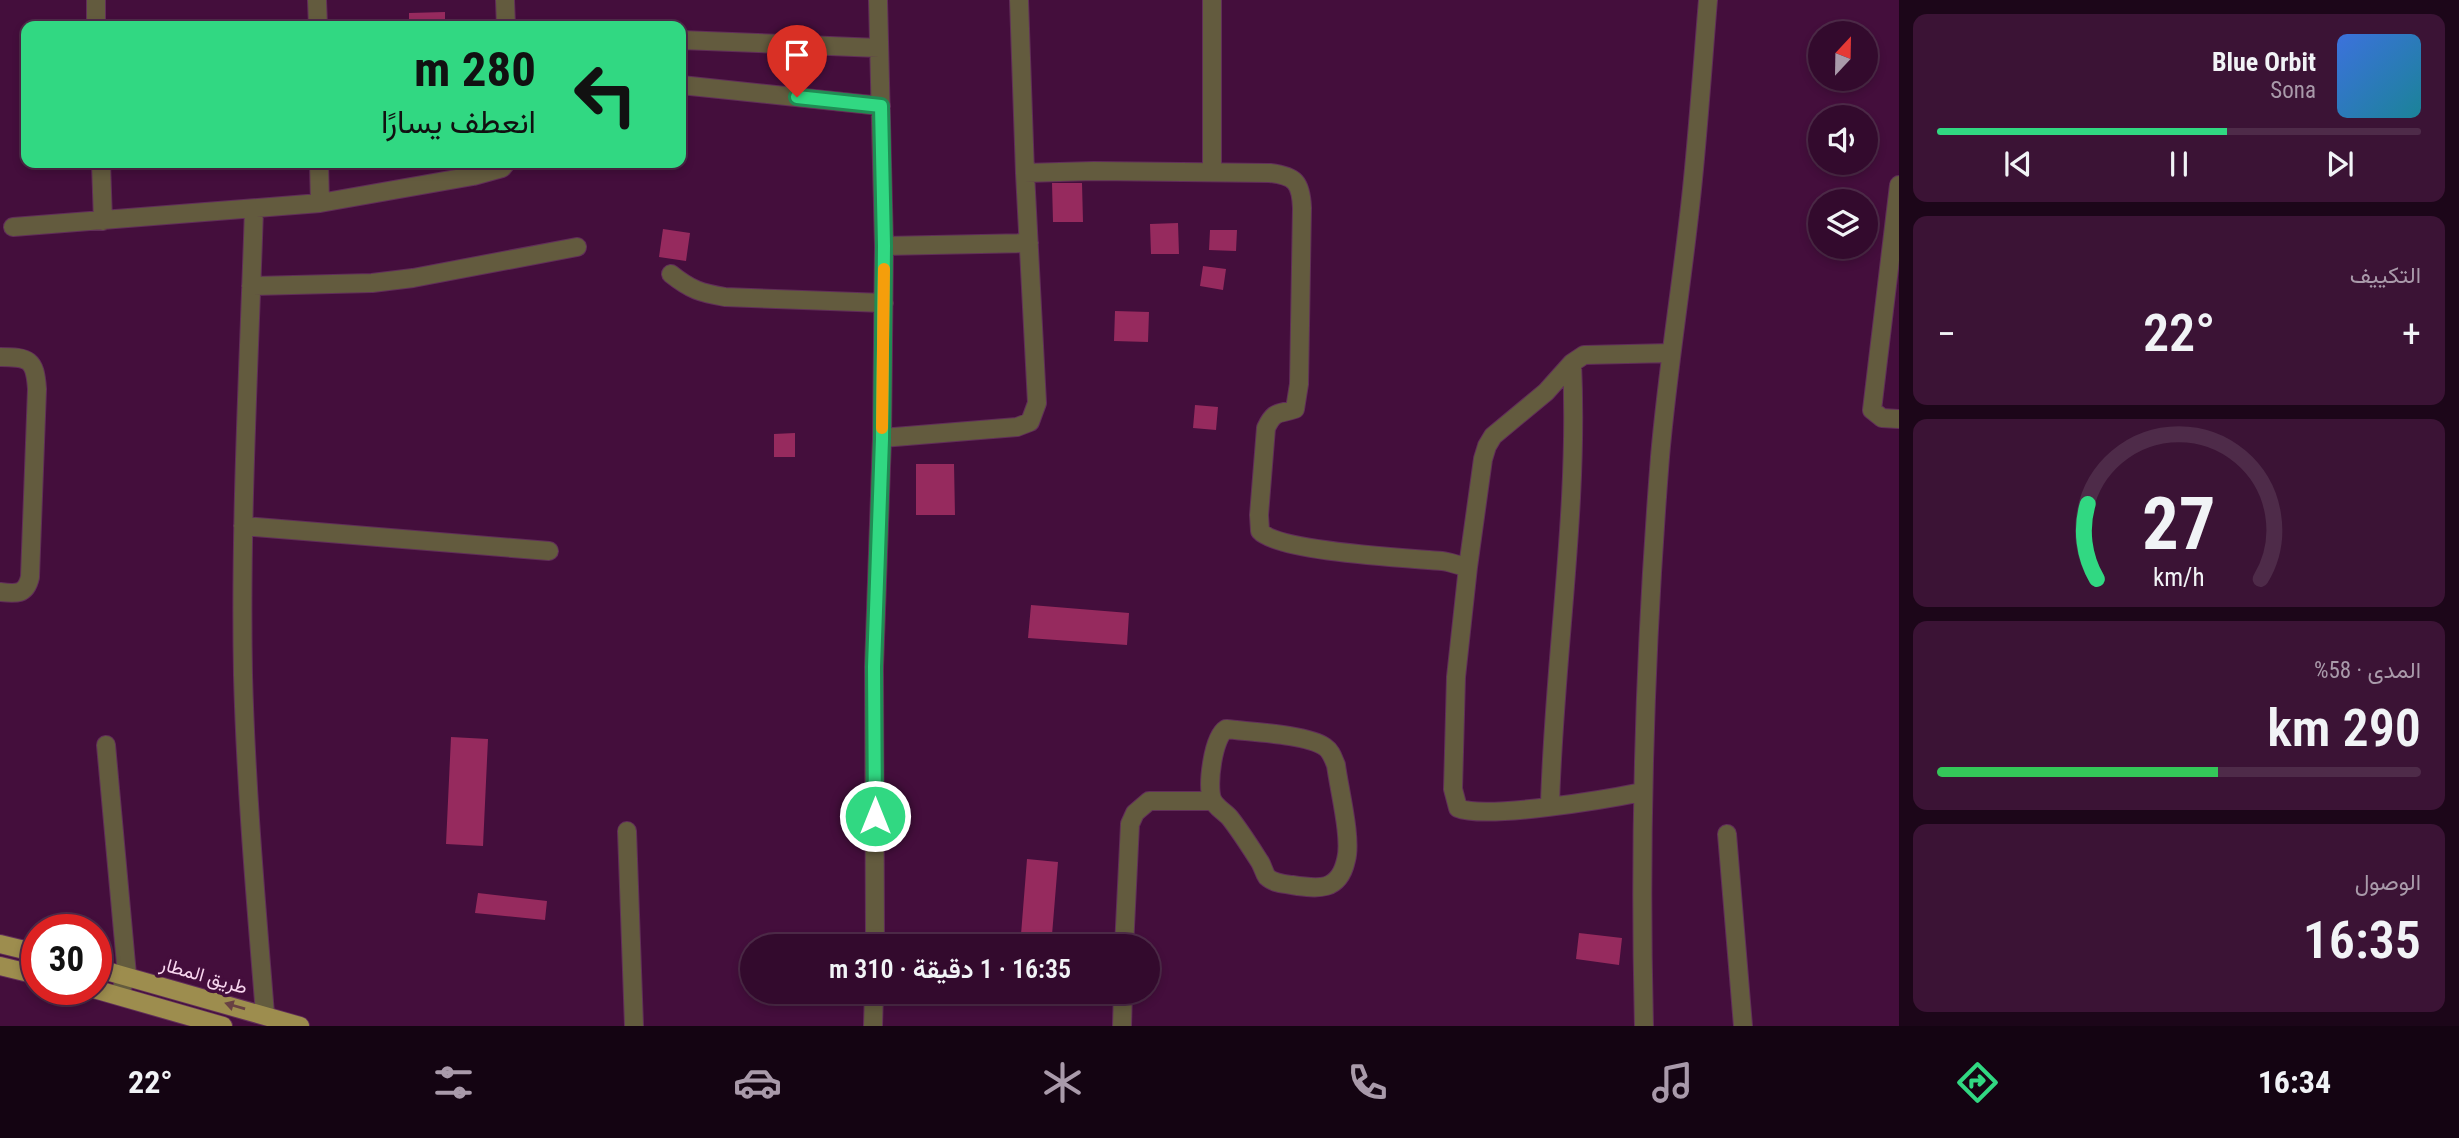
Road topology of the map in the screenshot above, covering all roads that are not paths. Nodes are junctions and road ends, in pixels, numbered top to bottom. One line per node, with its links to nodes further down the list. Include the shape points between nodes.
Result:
1 (96, 0): 8 (street)
2 (317, 0): 9 (street)
3 (505, 0): 10 (street)
4 (878, 0): 12 (street)
5 (1019, 0): 19 (street)
6 (1212, 0): 18 (street)
7 (1708, 0): 31 (street, via 1694,178)
8 (96, 21)
9 (318, 21)
10 (506, 21)
11 (686, 40): 12 (street)
12 (879, 48): 14 (street)
13 (686, 86): 14 (street)
14 (881, 106): 26 (street)
15 (101, 168): 23 (street)
16 (320, 168): 21 (street)
17 (502, 168): 21 (street)
18 (1212, 172): 19 (street); 38 (street, via 1283,175 1294,180 1301,196 1299,384 1295,409 1278,412 1266,428 1260,531 1273,540 1319,549)
19 (1025, 173): 25 (street)
20 (1899, 186): 34 (street, via 1872,410 1882,418)
21 (320, 203): 22 (street)
22 (254, 209): 23 (street); 29 (street)
23 (103, 220): 24 (street)
24 (13, 227)
25 (1029, 243): 26 (street); 35 (street, via 1037,402 1030,422 1000,430)
26 (884, 246): 30 (street)
27 (578, 247): 29 (street, via 386,281)
28 (671, 274): 30 (street, via 700,293 725,297)
29 (251, 286): 36 (street)
30 (884, 303): 35 (street)
31 (1671, 354): 33 (street, via 1584,355); 41 (street, via 1649,607)
32 (0, 357): 39 (street, via 27,359 34,365 37,389 30,577 21,593)
33 (1572, 363): 38 (street, via 1487,446); 43 (street, via 1571,492)
34 (1899, 419)
35 (882, 439): 46 (street, via 874,667)
36 (243, 526): 37 (street); 58 (street, via 244,691)
37 (549, 551)
38 (1468, 567): 43 (street, via 1456,677 1455,803 1476,813)
39 (0, 592)
40 (106, 745): 53 (street)
41 (1642, 792): 43 (street); 64 (street)
42 (1213, 802): 42 (street, via 1210,788 1216,742 1226,729 1310,740 1324,747 1331,753 1338,778 1347,843 1342,871 1332,884 1319,889 1268,878 1230,818); 47 (street, via 1149,801 1135,813 1130,824)
43 (1550, 805)
44 (627, 831): 61 (street)
45 (1727, 834): 65 (street)
46 (875, 934)
47 (1125, 934)
48 (0, 944): 49 (main road)
49 (21, 949)
50 (0, 966): 51 (main road)
51 (21, 971)
52 (112, 972): 53 (main road, طريق المطار)
53 (127, 975): 55 (street); 58 (main road, طريق المطار, one-way to 53)
54 (112, 993): 55 (main road)
55 (119, 995): 59 (main road)
56 (874, 1004): 62 (street)
57 (1122, 1004): 63 (street)
58 (265, 1014): 60 (main road, طريق المطار)
59 (223, 1026)
60 (300, 1026)
61 (634, 1026)
62 (873, 1026)
63 (1122, 1026)
64 (1644, 1026)
65 (1742, 1026)

